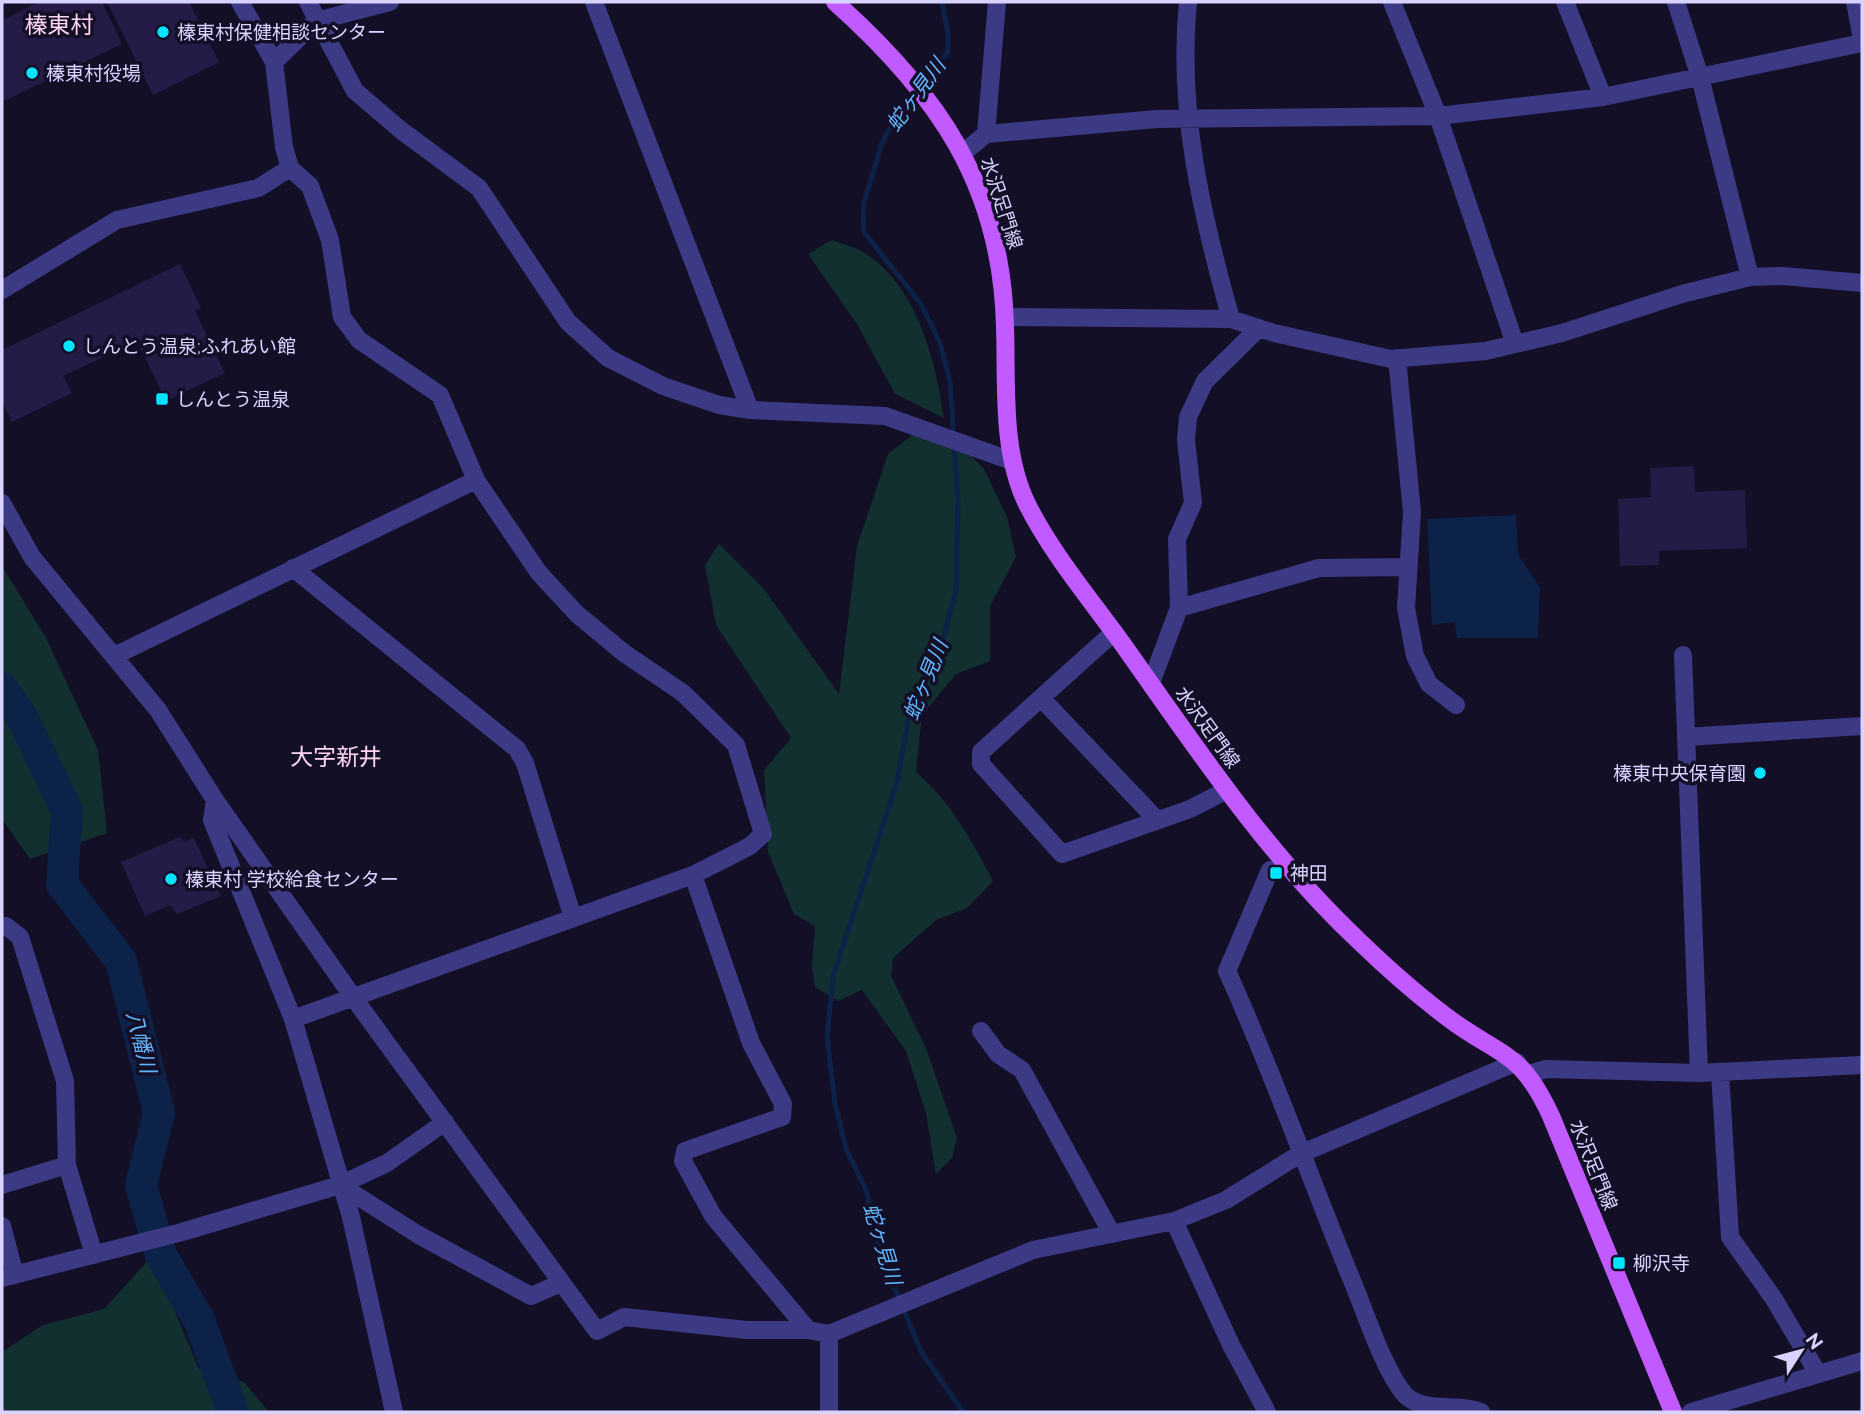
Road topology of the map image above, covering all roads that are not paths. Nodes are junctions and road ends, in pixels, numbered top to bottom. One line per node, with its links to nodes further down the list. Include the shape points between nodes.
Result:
1 (240, 2): 14 (street)
2 (308, 2): 12 (street)
3 (390, 2): 12 (street)
4 (594, 2): 30 (street)
5 (835, 2): 20 (main road, 水沢足門線, via 911,76)
6 (997, 2): 19 (street)
7 (1188, 2): 18 (street)
8 (1392, 2): 17 (street)
9 (1565, 2): 16 (street)
10 (1676, 2): 15 (street)
11 (1855, 2): 13 (street)
12 (316, 20): 14 (street); 30 (street, via 355,90 479,188 568,322 608,358 663,386)
13 (1862, 41): 15 (street)
14 (274, 62): 21 (street)
15 (1700, 77): 16 (street); 22 (street)
16 (1603, 97): 17 (street)
17 (1438, 116): 18 (street); 28 (street)
18 (1187, 119): 19 (street); 26 (street, via 1207,234)
19 (986, 134): 20 (street)
20 (963, 153): 25 (main road, 水沢足門線, via 992,231)
21 (290, 168): 24 (street, via 258,188 117,220); 32 (street, via 310,186 331,240 342,317 359,340 440,395)
22 (1750, 277): 23 (street); 28 (street)
23 (1862, 283)
24 (2, 290)
25 (1005, 317): 26 (street); 31 (main road, 水沢足門線)
26 (1231, 319): 27 (street)
27 (1259, 328): 29 (street); 36 (street, via 1205,381 1188,417 1192,503 1177,539)
28 (1515, 344): 29 (street, via 1486,351)
29 (1397, 358): 34 (street, via 1412,512)
30 (750, 410): 31 (street, via 885,416)
31 (1012, 461): 37 (main road, 水沢足門線, via 1026,503)
32 (476, 480): 35 (street); 49 (street, via 539,573 577,614 683,693 736,745 763,834 750,846)
33 (2, 503): 39 (street, via 32,557)
34 (1408, 567): 36 (street, via 1319,568); 42 (street, via 1406,608 1415,656 1429,684)
35 (293, 568): 39 (street); 50 (street, via 517,750)
36 (1180, 608): 40 (street)
37 (1114, 632): 40 (main road, 水沢足門線); 41 (street)
38 (1683, 655): 44 (street)
39 (114, 656): 46 (street, via 158,710)
40 (1151, 683): 45 (main road, 水沢足門線)
41 (1041, 698): 47 (street); 47 (street, via 981,752 981,764 1062,853)
42 (1456, 705)
43 (1862, 726): 44 (street)
44 (1686, 737): 58 (street)
45 (1227, 790): 47 (street); 56 (main road, 水沢足門線, via 1358,941 1447,1016)
46 (215, 800): 52 (street); 53 (street, via 212,820)
47 (1157, 820)
48 (1270, 870): 60 (street, via 1227,971 1268,1061)
49 (693, 875): 50 (street); 70 (street, via 751,1043 783,1104 782,1117 685,1151 683,1161 713,1216)
50 (573, 918): 52 (street)
51 (2, 927): 61 (street, via 20,937 65,1081)
52 (353, 997): 53 (street); 59 (street)
53 (293, 1019): 63 (street)
54 (981, 1031): 66 (street, via 998,1054 1022,1069)
55 (1862, 1065): 57 (street)
56 (1523, 1068): 58 (street); 60 (street); 78 (main road, 水沢足門線, via 1551,1116)
57 (1720, 1072): 58 (street); 73 (street, via 1730,1237)
58 (1699, 1073)
59 (445, 1122): 63 (street, via 387,1163); 69 (street)
60 (1300, 1154): 64 (street, via 1226,1200); 77 (street, via 1381,1351 1405,1394 1429,1408)
61 (67, 1165): 62 (street); 67 (street)
62 (2, 1185)
63 (340, 1185): 67 (street); 69 (street, via 417,1234 531,1296); 74 (street)
64 (1174, 1221): 66 (street); 76 (street)
65 (2, 1226): 68 (street)
66 (1112, 1234): 71 (street, via 1033,1250)
67 (94, 1255): 68 (street)
68 (8, 1277)
69 (561, 1283): 70 (street, via 597,1331 624,1317 747,1331)
70 (807, 1329): 71 (street)
71 (830, 1334): 75 (street)
72 (1862, 1361): 73 (street)
73 (1817, 1372): 79 (street)
74 (394, 1412)
75 (829, 1412)
76 (1267, 1412)
77 (1481, 1412)
78 (1674, 1412)
79 (1691, 1412)

